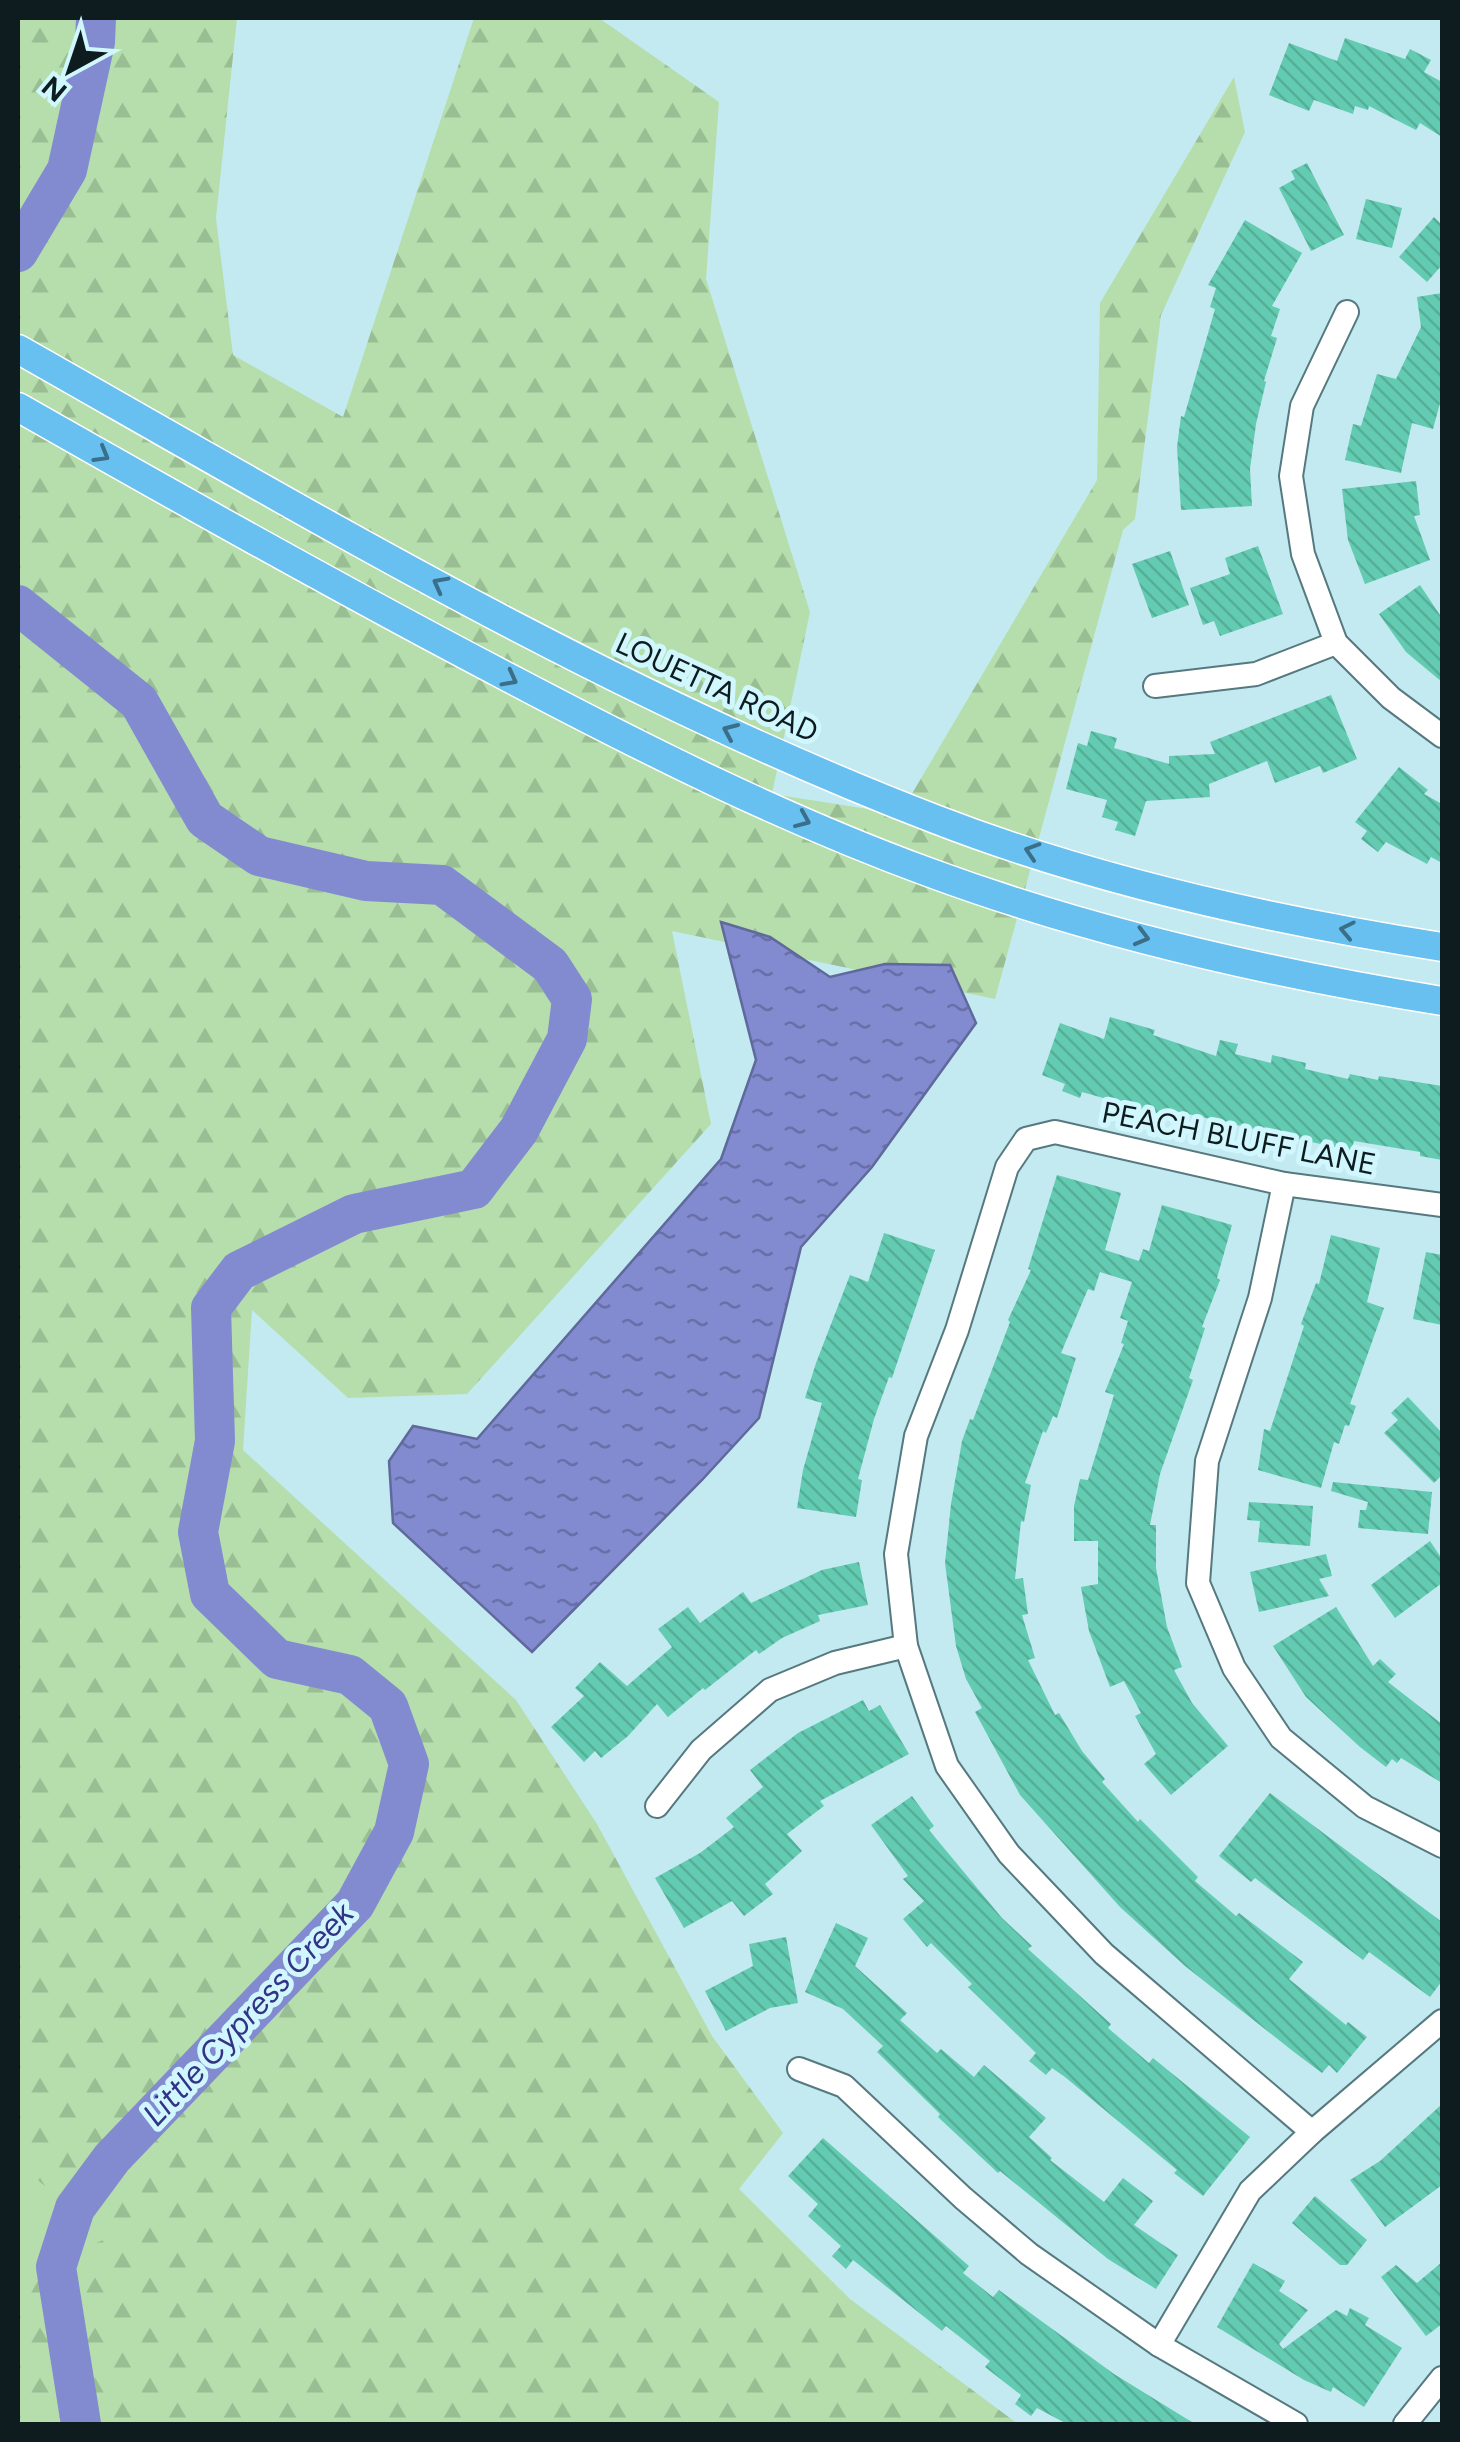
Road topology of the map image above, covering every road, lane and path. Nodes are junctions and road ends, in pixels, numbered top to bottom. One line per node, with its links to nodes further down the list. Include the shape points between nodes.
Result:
1 (1347, 312): 4 (street, via 1302,406 1291,476 1303,554)
2 (18, 350): 7 (main road, LOUETTA ROAD, one-way to 2, via 1230,906 1071,864 834,777 679,709 491,612)
3 (18, 407): 8 (main road, one-way to 8, via 432,638 669,761 824,829 1061,916 1220,958)
4 (1336, 643): 5 (street, via 1256,674); 6 (street, via 1391,698)
5 (1154, 686)
6 (1442, 736)
7 (1442, 947)
8 (1442, 1001)
9 (1284, 1184): 10 (street, PEACH BLUFF LANE); 11 (street, PEACH BLUFF LANE, via 1056,1132 1026,1139 1007,1167 916,1436 896,1554); 13 (street, via 1260,1298 1208,1461 1198,1583 1234,1668 1281,1738 1366,1807)
10 (1442, 1205)
11 (906, 1646): 12 (street, via 835,1663 770,1690 700,1750); 16 (street, via 948,1766 1009,1854 1104,1954)
12 (657, 1806)
13 (1442, 1846)
14 (1442, 2021): 16 (street)
15 (800, 2069): 17 (street, via 844,2086 1029,2254)
16 (1312, 2132): 17 (street, via 1250,2191)
17 (1159, 2345): 19 (street)
18 (1442, 2378): 20 (street)
19 (1296, 2424)
20 (1406, 2424)

